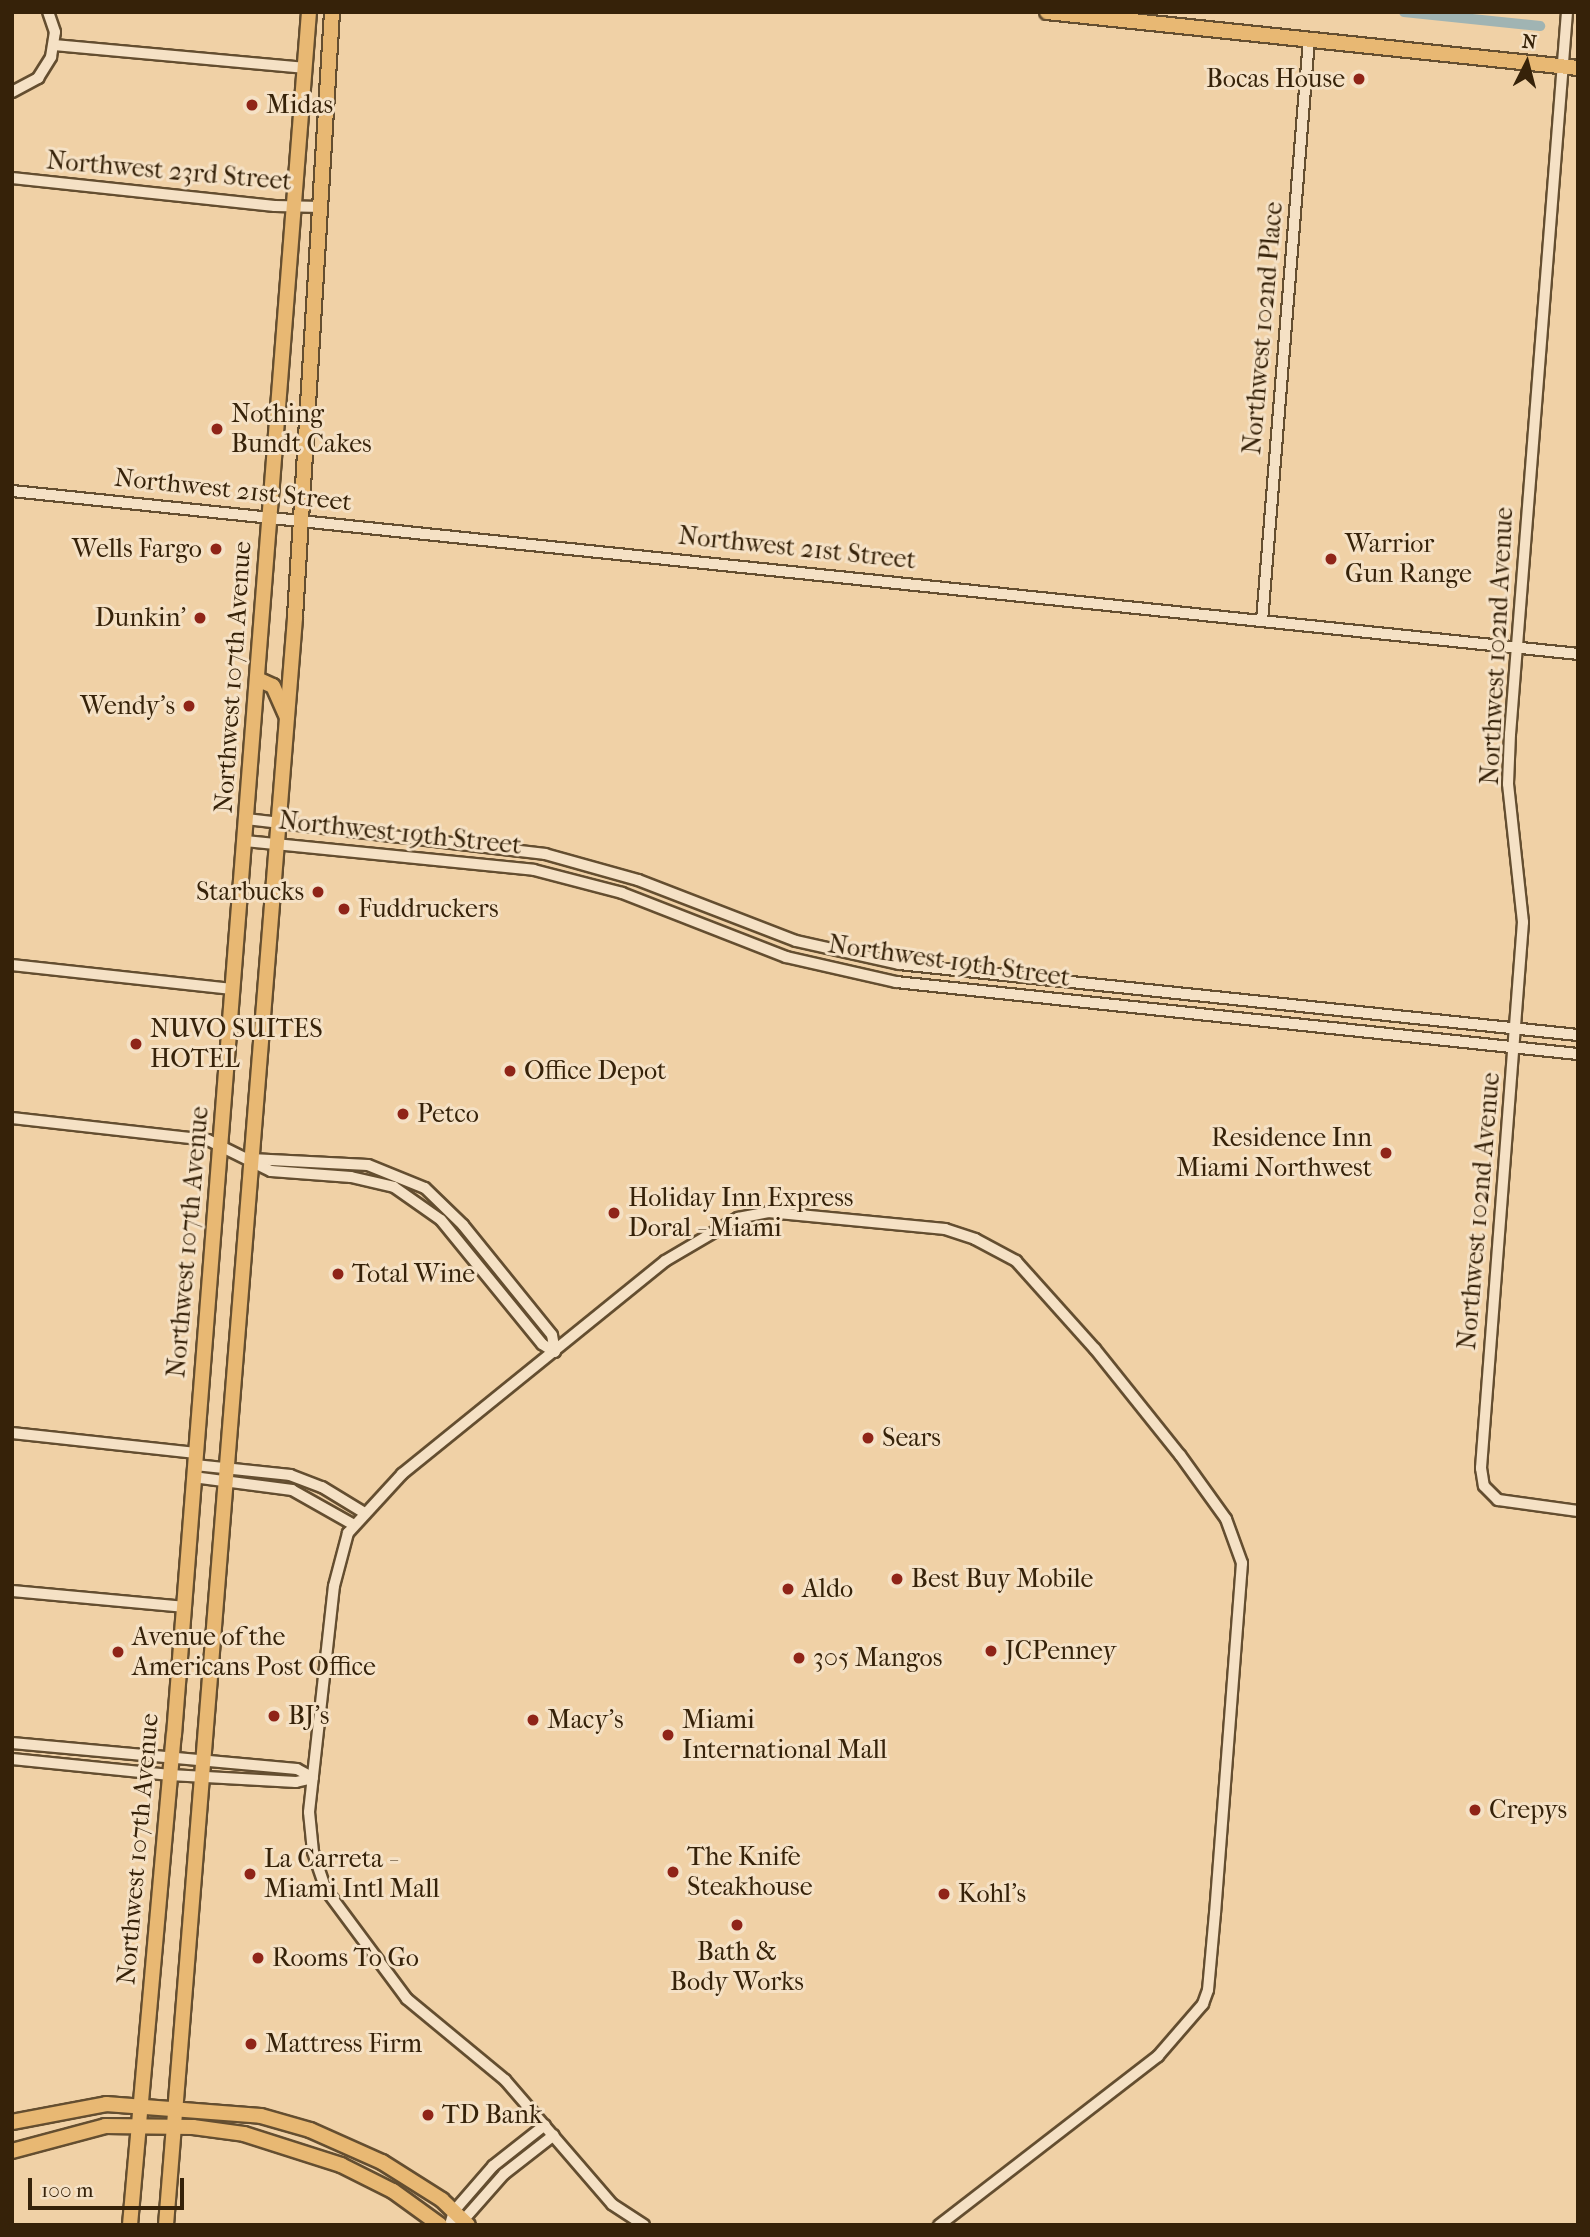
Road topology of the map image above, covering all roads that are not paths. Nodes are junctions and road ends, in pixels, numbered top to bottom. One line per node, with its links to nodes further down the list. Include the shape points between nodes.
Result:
1 (48, 12): 7 (street)
2 (309, 12): 9 (main road, Northwest 107th Avenue)
3 (332, 12): 14 (main road)
4 (1047, 12): 6 (main road)
5 (1567, 12): 8 (street, Northwest 102nd Avenue)
6 (1309, 38): 8 (main road); 18 (street, Northwest 102nd Place)
7 (54, 45): 9 (street); 11 (street, via 38,78)
8 (1561, 67): 10 (main road); 19 (street, Northwest 102nd Avenue)
9 (306, 68): 13 (main road, Northwest 107th Avenue)
10 (1578, 68)
11 (12, 92)
12 (12, 178): 13 (street, Northwest 23rd Street)
13 (295, 206): 14 (street, Northwest 23rd Street); 16 (main road, Northwest 107th Avenue)
14 (322, 207): 17 (main road)
15 (12, 491): 16 (street, Northwest 21st Street)
16 (270, 517): 17 (street, Northwest 21st Street); 21 (main road, Northwest 107th Avenue)
17 (302, 520): 18 (street, Northwest 21st Street); 22 (main road)
18 (1262, 621): 19 (street, Northwest 21st Street)
19 (1517, 647): 20 (street, Northwest 21st Street); 29 (street, Northwest 102nd Avenue, via 1508,784 1522,884)
20 (1578, 654)
21 (257, 679): 22 (main road, via 273,687); 23 (main road, Northwest 107th Avenue)
22 (287, 717): 24 (main road)
23 (247, 819): 24 (street, Northwest 19th Street); 25 (main road, Northwest 107th Avenue)
24 (279, 822): 26 (main road); 29 (street, Northwest 19th Street, via 545,853 638,880 796,941 889,962)
25 (245, 841): 26 (street, Northwest 19th Street); 28 (main road, Northwest 107th Avenue)
26 (277, 844): 31 (street, Northwest 19th Street, via 534,870 622,894 786,957 897,982); 35 (main road)
27 (12, 965): 28 (street)
28 (232, 989): 34 (main road, Northwest 107th Avenue)
29 (1517, 1030): 30 (street, Northwest 19th Street); 31 (street, Northwest 102nd Avenue)
30 (1578, 1035)
31 (1516, 1047): 32 (street, Northwest 19th Street); 40 (street, Northwest 102nd Avenue, via 1481,1462 1488,1491 1506,1503)
32 (1578, 1054)
33 (12, 1118): 34 (street)
34 (220, 1144): 35 (street); 38 (main road, Northwest 107th Avenue)
35 (251, 1160): 36 (street, via 368,1165 425,1188 463,1225 552,1335); 39 (main road)
36 (555, 1352): 41 (street, via 402,1474); 64 (street, via 665,1261 738,1218 799,1213 944,1229 1004,1254 1037,1281 1180,1455 1226,1519 1238,1545 1244,1584 1208,1990 1203,2004 1158,2056)
37 (12, 1433): 38 (street)
38 (194, 1465): 39 (street); 44 (main road, Northwest 107th Avenue)
39 (228, 1474): 41 (street, via 306,1480); 42 (street, via 298,1492); 48 (main road)
40 (1578, 1511)
41 (363, 1512): 42 (street)
42 (354, 1525): 50 (street, via 336,1572)
43 (12, 1591): 44 (street)
44 (183, 1607): 47 (main road, Northwest 107th Avenue)
45 (12, 1743): 47 (street)
46 (12, 1759): 49 (street)
47 (172, 1759): 48 (street); 49 (main road, Northwest 107th Avenue)
48 (204, 1769): 49 (street); 50 (street, via 297,1769); 52 (main road)
49 (170, 1775): 51 (main road, Northwest 107th Avenue)
50 (313, 1778): 55 (street, via 311,1841 333,1903 407,1998 505,2080)
51 (140, 2103): 52 (main road); 53 (main road, via 76,2106); 54 (main road, Northwest 107th Avenue)
52 (177, 2106): 56 (main road); 59 (main road, via 261,2116 310,2130 382,2162)
53 (12, 2122)
54 (138, 2125): 56 (main road); 58 (main road, via 78,2130); 60 (main road, Northwest 107th Avenue)
55 (545, 2125): 57 (street); 59 (street, via 493,2166)
56 (176, 2126): 61 (main road); 62 (main road, via 244,2134 310,2152 385,2187)
57 (554, 2135): 59 (street, via 505,2174); 63 (street, via 612,2204)
58 (12, 2151)
59 (459, 2221)
60 (130, 2225)
61 (166, 2225)
62 (440, 2225)
63 (644, 2225)
64 (939, 2225)

